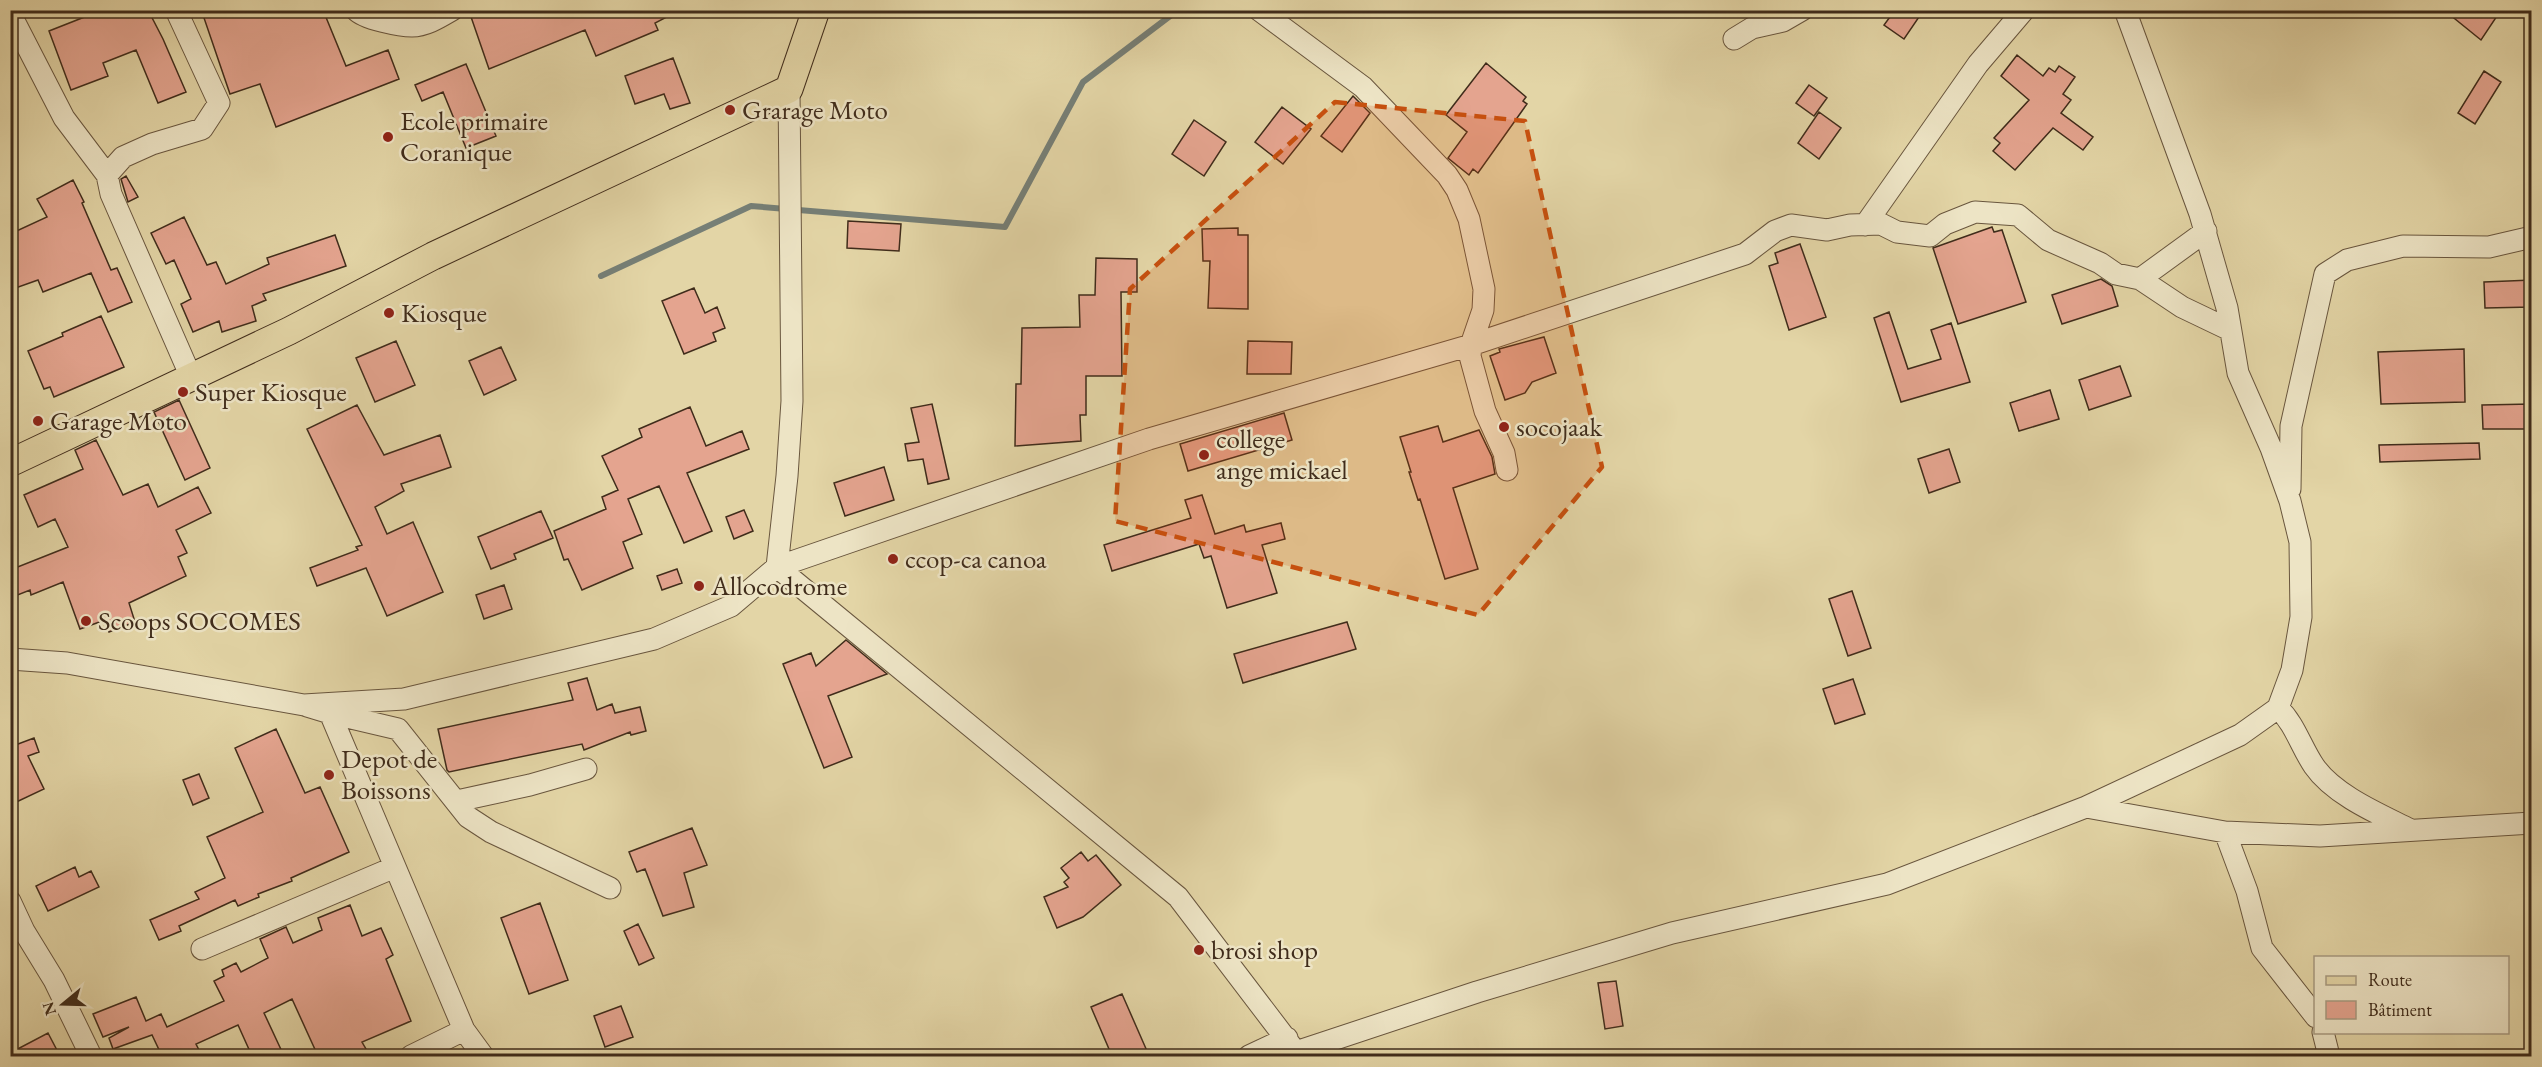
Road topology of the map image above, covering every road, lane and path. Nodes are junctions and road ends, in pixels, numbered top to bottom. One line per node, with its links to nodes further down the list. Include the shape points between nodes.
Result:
1 (176, 10): 12 (street, via 219,104 202,129 123,157)
2 (356, 10): 3 (street, via 382,21 412,26 433,21)
3 (452, 10)
4 (816, 10): 11 (main road)
5 (1259, 10): 18 (street, via 1363,87 1457,190 1484,289 1483,310)
6 (1802, 10): 10 (street, via 1783,21 1752,28)
7 (2024, 10): 13 (street, via 1978,64)
8 (10, 13): 12 (street, via 64,118)
9 (2131, 14): 14 (street)
10 (1734, 39)
11 (789, 90): 19 (main road, via 444,251 289,332); 23 (street, via 792,400)
12 (106, 175): 19 (street)
13 (1865, 225): 16 (street, via 1881,224 1897,232 1930,236 1945,224 1975,212 2018,215 2048,240 2116,274); 18 (street, via 1827,230 1783,227 1745,254)
14 (2206, 231): 16 (street); 17 (street)
15 (2532, 237): 22 (street, via 2489,247 2403,246 2347,260 2325,274 2291,426)
16 (2140, 279): 17 (street, via 2182,308)
17 (2230, 330): 22 (street, via 2238,374)
18 (1471, 345): 21 (street, via 1470,356 1485,411 1504,453); 23 (street, via 1149,439)
19 (191, 377): 20 (main road)
20 (10, 463)
21 (1507, 470)
22 (2290, 501): 26 (street, via 2300,542 2301,617 2292,670)
23 (777, 567): 25 (street, via 731,606 654,639 404,699); 41 (street, via 1178,897)
24 (10, 660): 25 (street, via 67,663)
25 (304, 705): 27 (street)
26 (2277, 708): 30 (street, via 2240,735); 32 (street, via 2287,717 2315,768 2342,792)
27 (330, 713): 29 (street, via 398,729); 34 (street)
28 (586, 769): 29 (street)
29 (457, 801): 35 (street, via 468,817 491,832)
30 (2086, 807): 33 (street); 41 (street, via 1887,884 1672,933)
31 (2532, 823): 32 (street)
32 (2410, 830): 33 (street, via 2319,836)
33 (2225, 832): 38 (street, via 2247,891 2262,948)
34 (395, 867): 37 (street); 39 (street)
35 (610, 888)
36 (10, 901): 42 (street)
37 (202, 949)
38 (2314, 1014)
39 (464, 1030): 43 (street); 44 (street)
40 (2324, 1034): 46 (street)
41 (1294, 1049): 45 (street)
42 (91, 1056)
43 (411, 1056)
44 (483, 1056)
45 (1248, 1056)
46 (2330, 1056)

